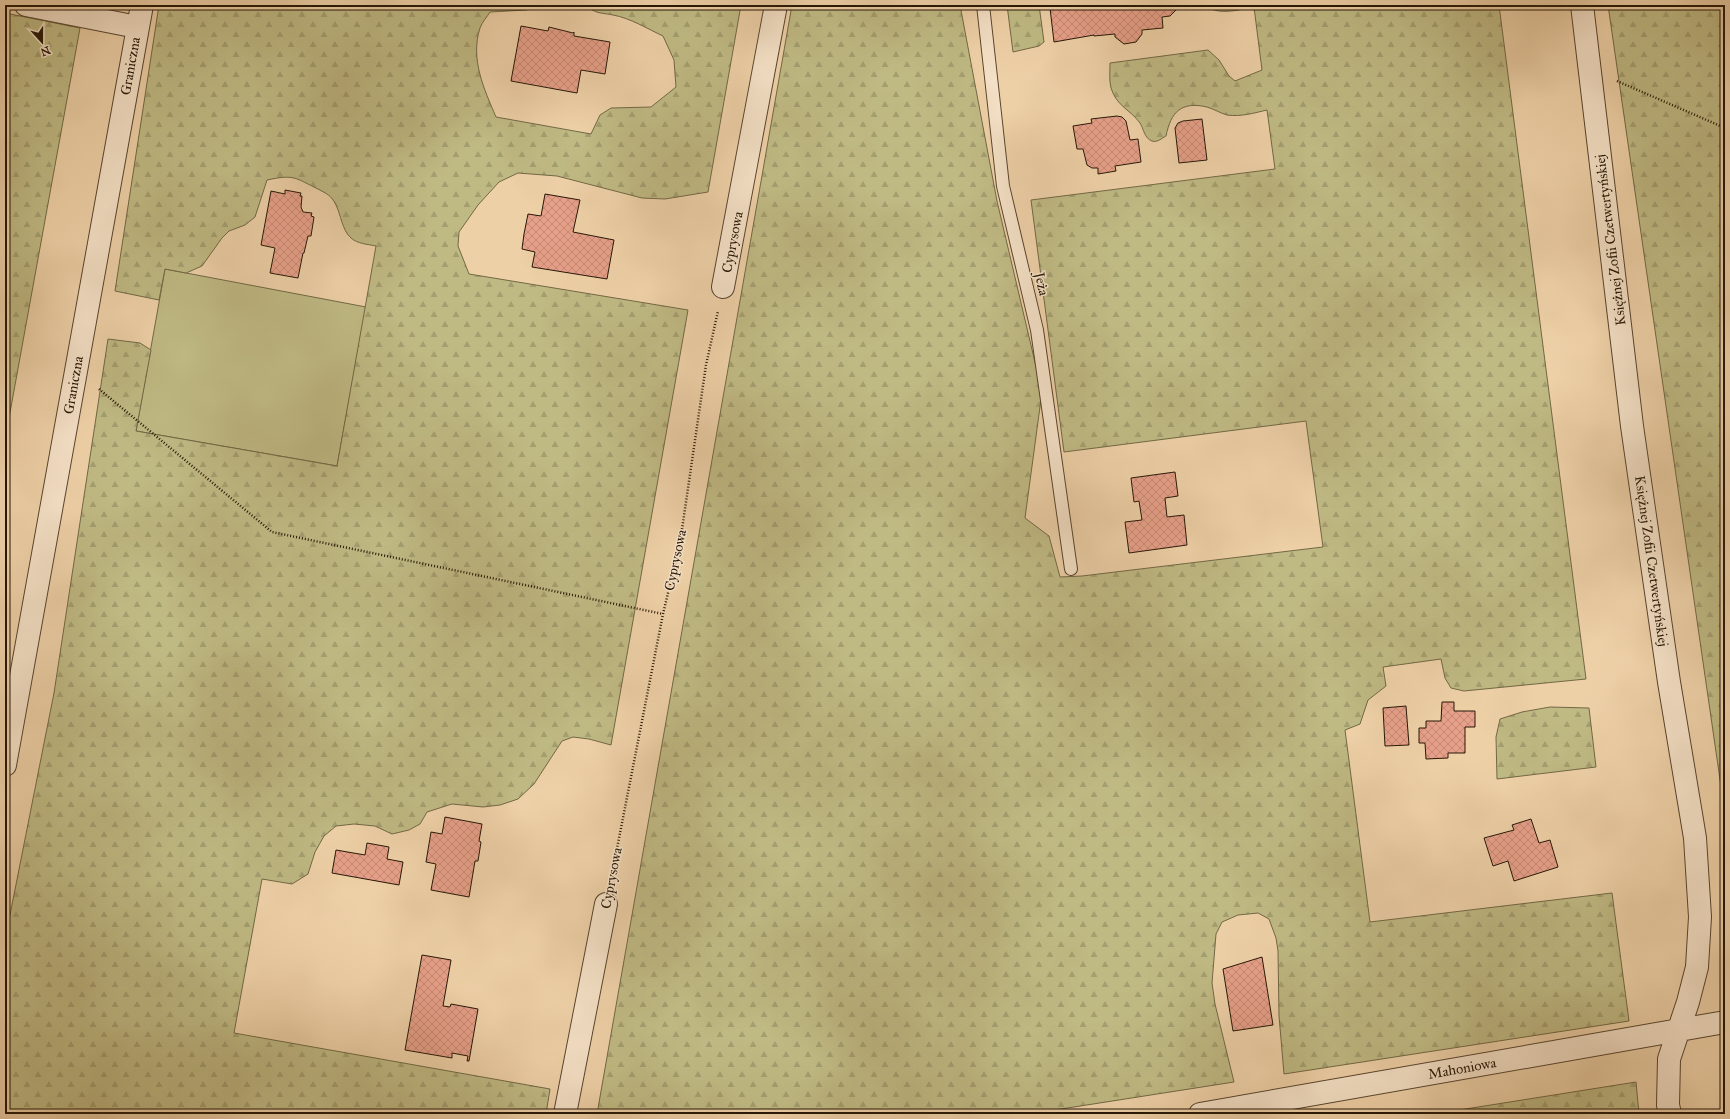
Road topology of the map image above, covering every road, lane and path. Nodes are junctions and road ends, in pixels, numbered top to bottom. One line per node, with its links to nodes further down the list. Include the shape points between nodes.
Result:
1 (26, 5): 6 (street)
2 (142, 5): 6 (street, Graniczna)
3 (776, 5): 9 (street, Cyprysowa)
4 (983, 5): 11 (lane, Jeża, via 1003,186 1037,330)
5 (1582, 5): 7 (street, Księżnej Zofii Czetwertyńskiej)
6 (137, 27): 10 (street, Graniczna)
7 (1590, 68): 8 (path); 16 (street, Księżnej Zofii Czetwertyńskiej, via 1632,426 1669,682 1696,838 1700,917 1697,967)
8 (1725, 128)
9 (723, 287): 12 (path, Cyprysowa, via 706,365 680,543)
10 (76, 369): 12 (path, via 272,532); 13 (street, Graniczna)
11 (1071, 569)
12 (663, 614): 14 (path, Cyprysowa)
13 (5, 766)
14 (606, 904): 17 (street, Cyprysowa)
15 (1725, 1022): 16 (street, Mahoniowa)
16 (1678, 1030): 18 (street, Mahoniowa); 19 (street, Księżnej Zofii Czetwertyńskiej, via 1670,1059)
17 (565, 1114)
18 (1200, 1114)
19 (1670, 1114)

